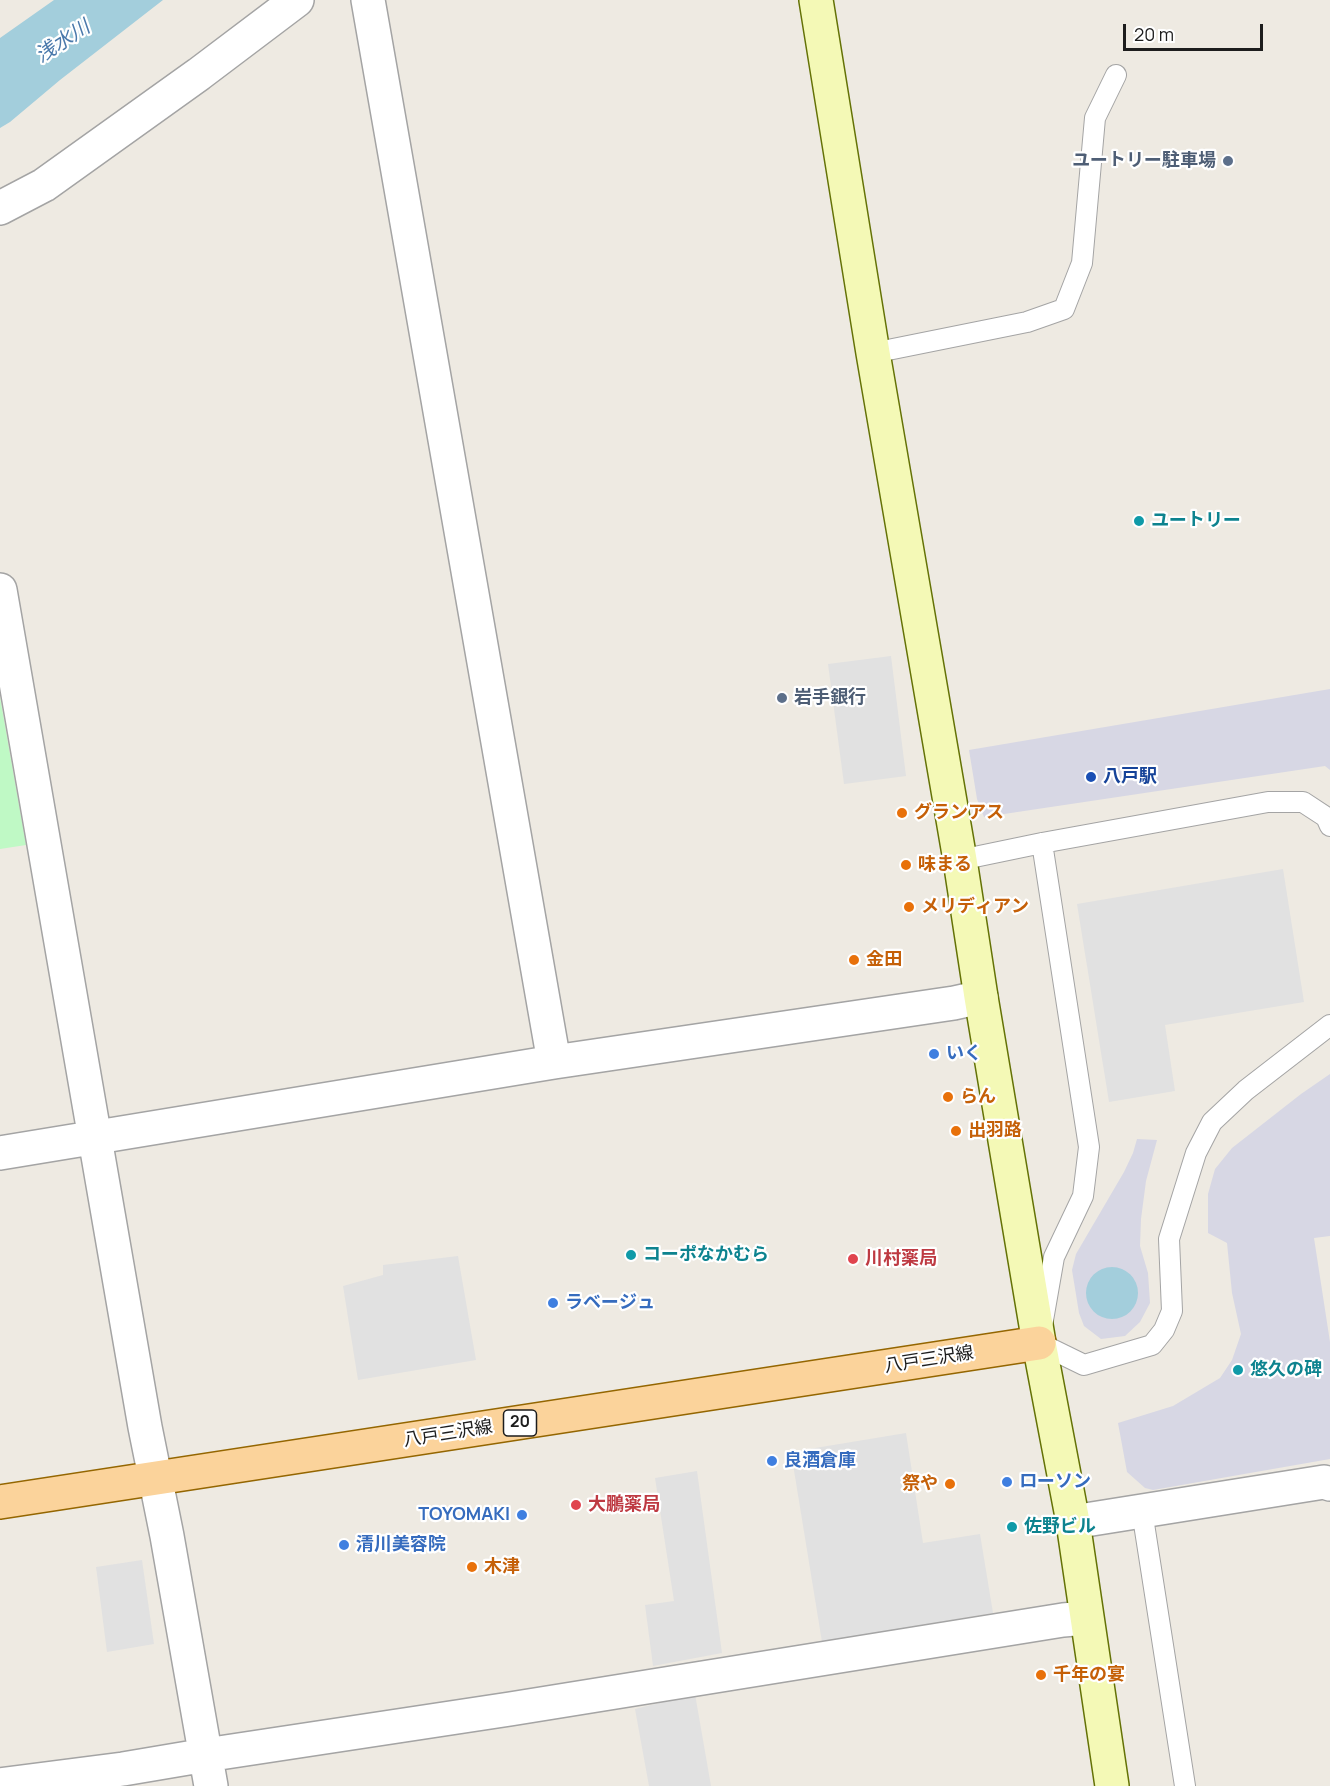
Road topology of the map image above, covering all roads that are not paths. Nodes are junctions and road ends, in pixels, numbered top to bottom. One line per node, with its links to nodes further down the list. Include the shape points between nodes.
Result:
1 (297, 0): 5 (street, via 44,185)
2 (368, 0): 13 (street)
3 (816, 0): 6 (street)
4 (1116, 75): 6 (lane, via 1095,118 1082,263 1064,309 1027,322)
5 (0, 208)
6 (873, 353): 10 (street)
7 (0, 590): 14 (street)
8 (1330, 826): 9 (lane, via 1326,817 1304,802 1268,802)
9 (1042, 843): 10 (lane); 16 (lane, via 1089,1147 1083,1196 1054,1257)
10 (960, 860): 11 (street)
11 (981, 998): 13 (street); 16 (street)
12 (1330, 1025): 16 (lane, via 1246,1090 1212,1122 1196,1153 1169,1239 1172,1311 1152,1345 1084,1365)
13 (554, 1062): 14 (street)
14 (94, 1137): 15 (street); 17 (street)
15 (0, 1153)
16 (1039, 1343): 17 (main road, 八戸三沢線 / 20); 21 (street)
17 (155, 1479): 19 (main road, 八戸三沢線 / 20); 23 (street)
18 (1330, 1484): 20 (street)
19 (0, 1502)
20 (1142, 1511): 21 (street); 26 (lane)
21 (1073, 1521): 22 (street)
22 (1086, 1618): 23 (street, via 522,1707); 25 (street)
23 (208, 1770): 24 (street, via 123,1769)
24 (0, 1785)
25 (1112, 1786)
26 (1185, 1786)

